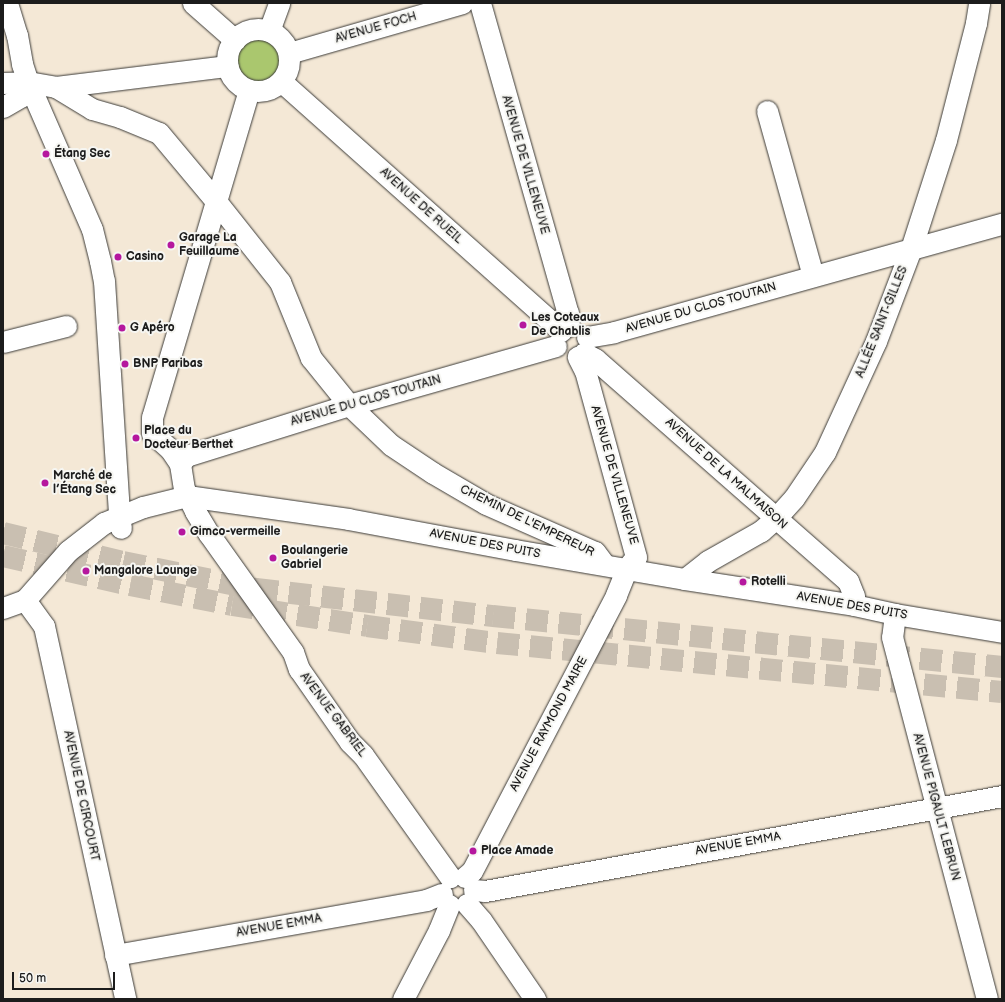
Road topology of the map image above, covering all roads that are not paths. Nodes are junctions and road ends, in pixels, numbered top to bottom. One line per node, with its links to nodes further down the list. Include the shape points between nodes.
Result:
1 (7, 3): 12 (street, via 18,35 22,64)
2 (193, 3): 8 (street)
3 (279, 3): 7 (street)
4 (462, 3): 9 (street, AVENUE FOCH)
5 (480, 3): 24 (street, AVENUE DE VILLENEUVE, via 568,313)
6 (979, 3): 21 (street, ALLÉE SAINT-GILLES, via 946,140)
7 (269, 31): 8 (street, via 254,29); 9 (street, via 282,39)
8 (235, 40): 10 (street, via 228,52)
9 (289, 53): 13 (street, via 290,65)
10 (228, 66): 15 (street); 16 (street, via 233,78)
11 (3, 67): 12 (street)
12 (28, 82): 14 (street); 15 (street, CHEMIN DE L'EMPEREUR); 17 (street, via 22,96); 31 (street, via 92,229 104,280)
13 (282, 82): 16 (street, via 263,92); 24 (street, AVENUE DE RUEIL)
14 (3, 83)
15 (56, 86): 19 (street, CHEMIN DE L'EMPEREUR, via 92,109 159,133)
16 (249, 90): 19 (street)
17 (3, 107)
18 (767, 111): 22 (street)
19 (218, 192): 27 (street, CHEMIN DE L'EMPEREUR, via 280,282 312,358); 28 (street, via 152,417 152,433 170,449)
20 (1002, 224): 21 (street, AVENUE DU CLOS TOUTAIN)
21 (911, 249): 22 (street, AVENUE DU CLOS TOUTAIN); 30 (street, ALLÉE SAINT-GILLES, via 876,341 825,452 794,498)
22 (813, 276): 26 (street, AVENUE DU CLOS TOUTAIN, via 614,332)
23 (66, 326): 25 (street)
24 (562, 335): 26 (street, via 580,328); 26 (street, AVENUE DU CLOS TOUTAIN, via 561,354 566,357); 27 (street, AVENUE DU CLOS TOUTAIN)
25 (3, 342)
26 (583, 349): 30 (street, AVENUE DE LA MALMAISON); 34 (street, AVENUE DE VILLENEUVE, via 585,371 634,546 636,557)
27 (349, 406): 28 (street, AVENUE DU CLOS TOUTAIN, via 186,456); 33 (street, CHEMIN DE L'EMPEREUR, via 391,445 433,473 486,504 595,552)
28 (180, 464): 29 (street, via 184,489)
29 (191, 503): 31 (street, AVENUE DES PUITS, via 178,511); 32 (street, AVENUE DES PUITS, via 228,513 285,515); 46 (street, AVENUE GABRIEL, via 209,534 293,652 299,669)
30 (775, 519): 35 (street, ALLÉE SAINT-GILLES, via 761,531 708,561); 38 (street, AVENUE DE LA MALMAISON, via 848,581 854,596)
31 (120, 522): 37 (street, AVENUE DES PUITS)
32 (381, 531): 33 (street, AVENUE DES PUITS); 34 (street, AVENUE DES PUITS)
33 (604, 565): 34 (street, AVENUE DES PUITS)
34 (625, 574): 35 (street, AVENUE DES PUITS); 36 (street, AVENUE DES PUITS); 46 (street, AVENUE RAYMOND MAIRE, via 472,871)
35 (685, 579): 36 (street, AVENUE DES PUITS)
36 (765, 598): 38 (street, AVENUE DES PUITS); 40 (street, AVENUE DES PUITS, via 850,617)
37 (29, 604): 39 (street, AVENUE DES PUITS); 41 (street, AVENUE DES PUITS); 47 (street, AVENUE DE CIRCOURT, via 44,626)
38 (854, 605): 40 (street, AVENUE DES PUITS)
39 (3, 608)
40 (894, 620): 42 (street, AVENUE DES PUITS); 43 (street, AVENUE DES PUITS); 45 (street, AVENUE PIGAULT LEBRUN, via 892,637)
41 (3, 621)
42 (1002, 632)
43 (1002, 644)
44 (1002, 796): 45 (street, AVENUE EMMA)
45 (937, 808): 46 (street, AVENUE EMMA, via 485,891); 51 (street, AVENUE PIGAULT LEBRUN)
46 (458, 891): 47 (street, AVENUE EMMA, via 426,900); 49 (street, AVENUE RAYMOND MAIRE); 50 (street, AVENUE GABRIEL)
47 (115, 955): 48 (street, AVENUE DE CIRCOURT)
48 (125, 999)
49 (403, 999)
50 (535, 999)
51 (987, 999)

